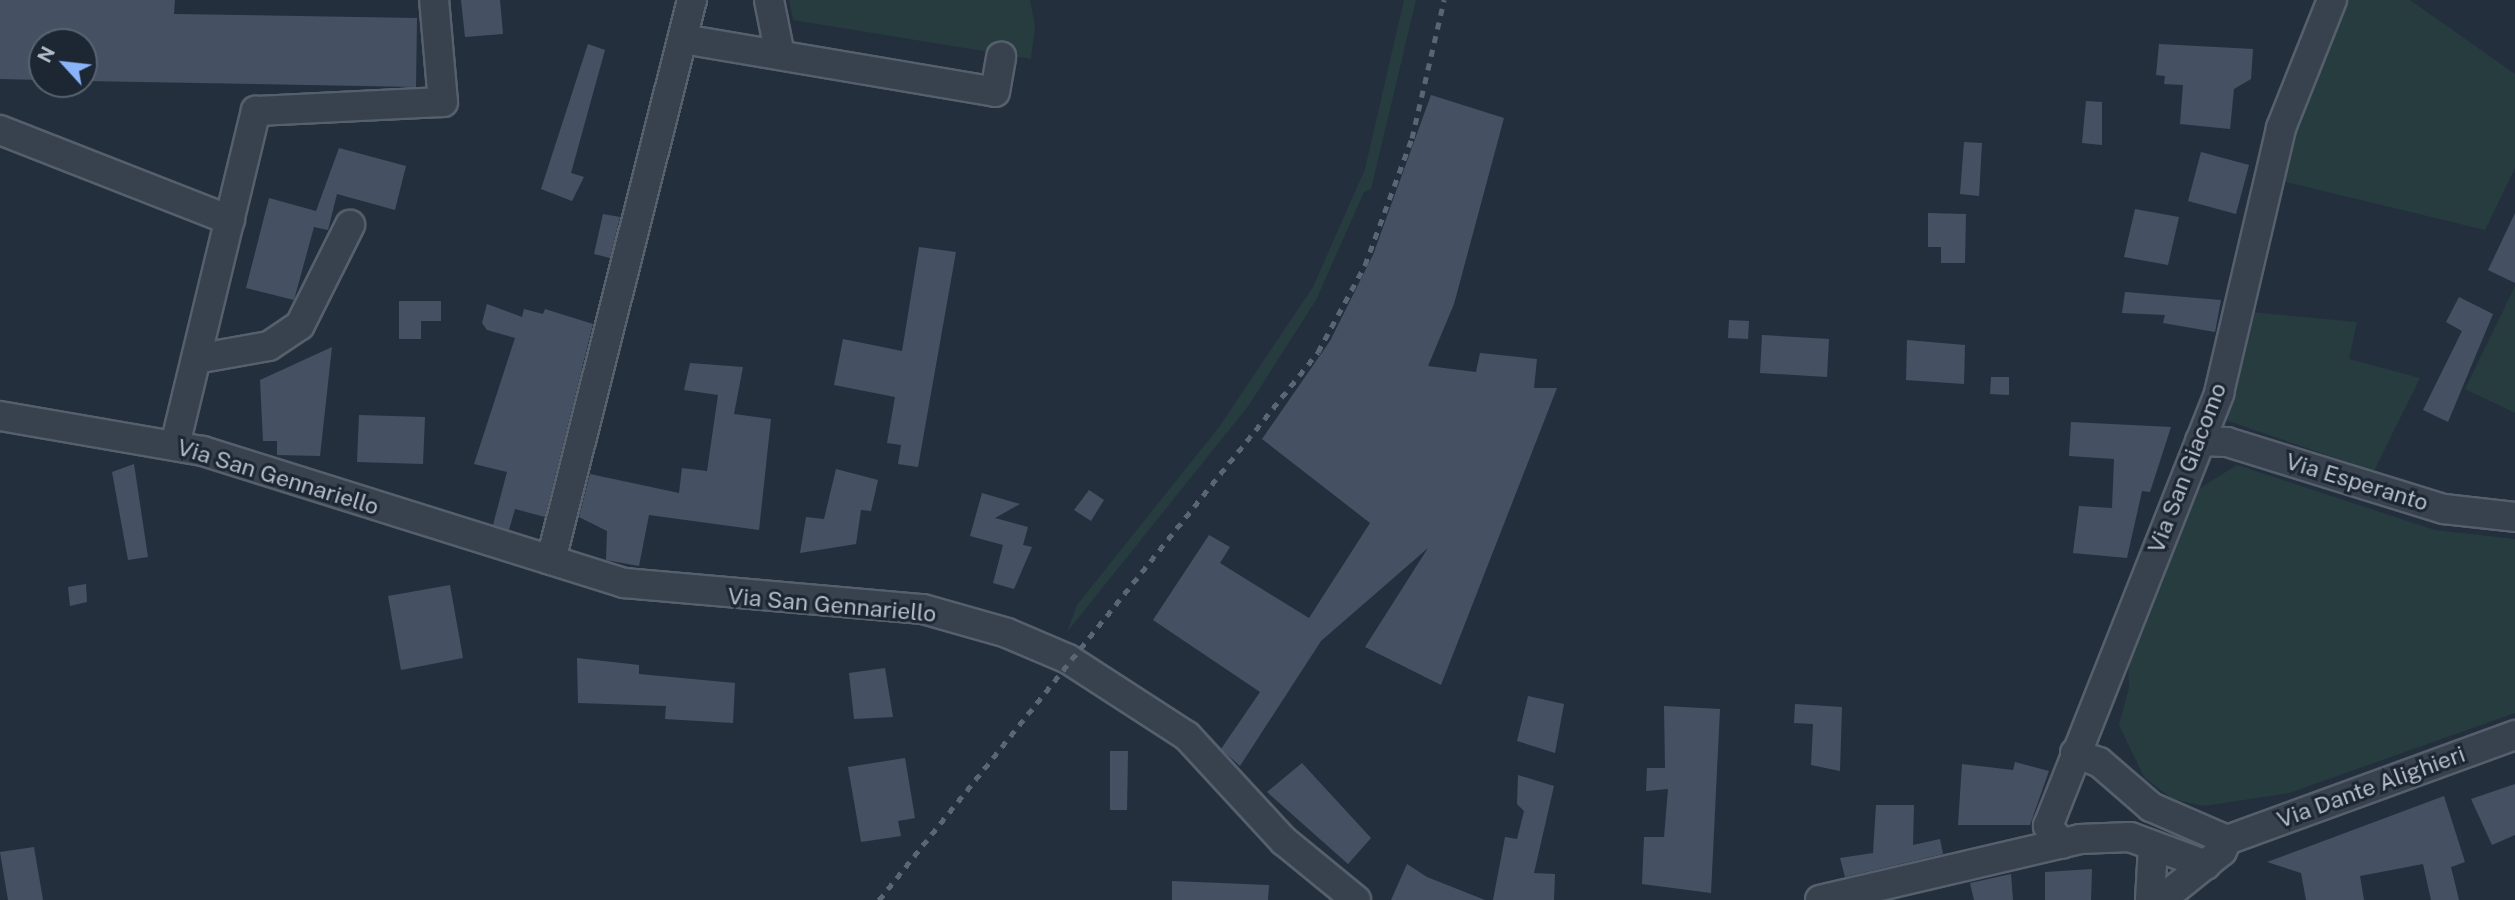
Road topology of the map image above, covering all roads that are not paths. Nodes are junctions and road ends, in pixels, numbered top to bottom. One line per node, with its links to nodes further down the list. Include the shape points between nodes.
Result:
1 (434, 0): 9 (street, via 443,102 256,111)
2 (692, 0): 5 (street)
3 (769, 0): 6 (street)
4 (2332, 0): 13 (street, Via San Giacomo, via 2281,128 2219,393)
5 (683, 39): 6 (street); 16 (street)
6 (780, 55): 7 (street, via 995,92)
7 (1001, 57)
8 (0, 130): 9 (street)
9 (230, 220): 11 (street)
10 (351, 225): 11 (street, via 300,325 269,346)
11 (196, 359): 14 (street)
12 (0, 416): 14 (street, Via San Gennariello)
13 (2200, 441): 15 (street, Via Esperanto, via 2227,442 2444,509); 18 (street, Via San Giacomo)
14 (176, 445): 16 (street, Via San Gennariello)
15 (2515, 517)
16 (551, 561): 23 (street, Via San Gennariello, via 682,592 923,609 1031,643 1068,659 1187,736 1284,841)
17 (2515, 735): 20 (street, Via Dante Alighieri)
18 (2075, 753): 19 (street, Via San Giacomo); 20 (street, via 2099,762 2151,807)
19 (2055, 835): 21 (street, via 2118,836); 24 (street, via 2012,858)
20 (2227, 840): 22 (street, Via Dante Alighieri)
21 (2153, 847): 22 (street); 25 (street)
22 (2206, 865): 26 (street, Via Dante Alighieri)
23 (1356, 900)
24 (1820, 900)
25 (2150, 900)
26 (2161, 900)

